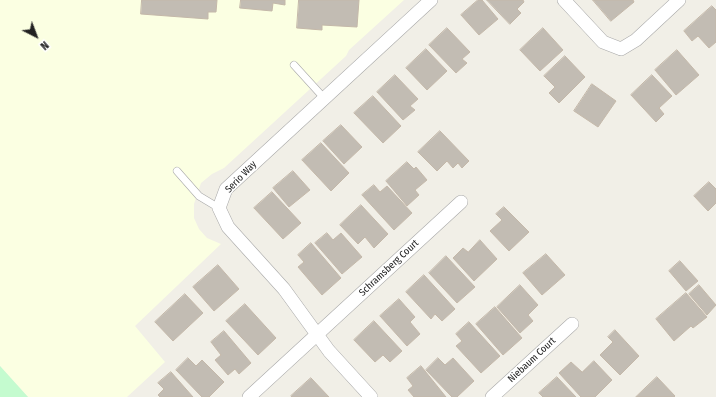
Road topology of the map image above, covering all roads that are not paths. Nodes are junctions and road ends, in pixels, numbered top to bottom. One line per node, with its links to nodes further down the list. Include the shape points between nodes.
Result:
1 (431, 0): 5 (street, Serio Way)
2 (564, 0): 3 (street, via 603,42 621,49 636,40)
3 (679, 0)
4 (294, 65): 5 (lane)
5 (324, 98): 8 (street, Serio Way, via 226,189)
6 (177, 171): 8 (lane, via 199,196)
7 (461, 202): 10 (street, Schramsberg Court)
8 (219, 208): 10 (street, via 228,227 284,289)
9 (572, 324): 13 (street, Niebaum Court)
10 (317, 334): 11 (street, Schramsberg Court); 12 (street)
11 (249, 397)
12 (371, 397)
13 (492, 397)

